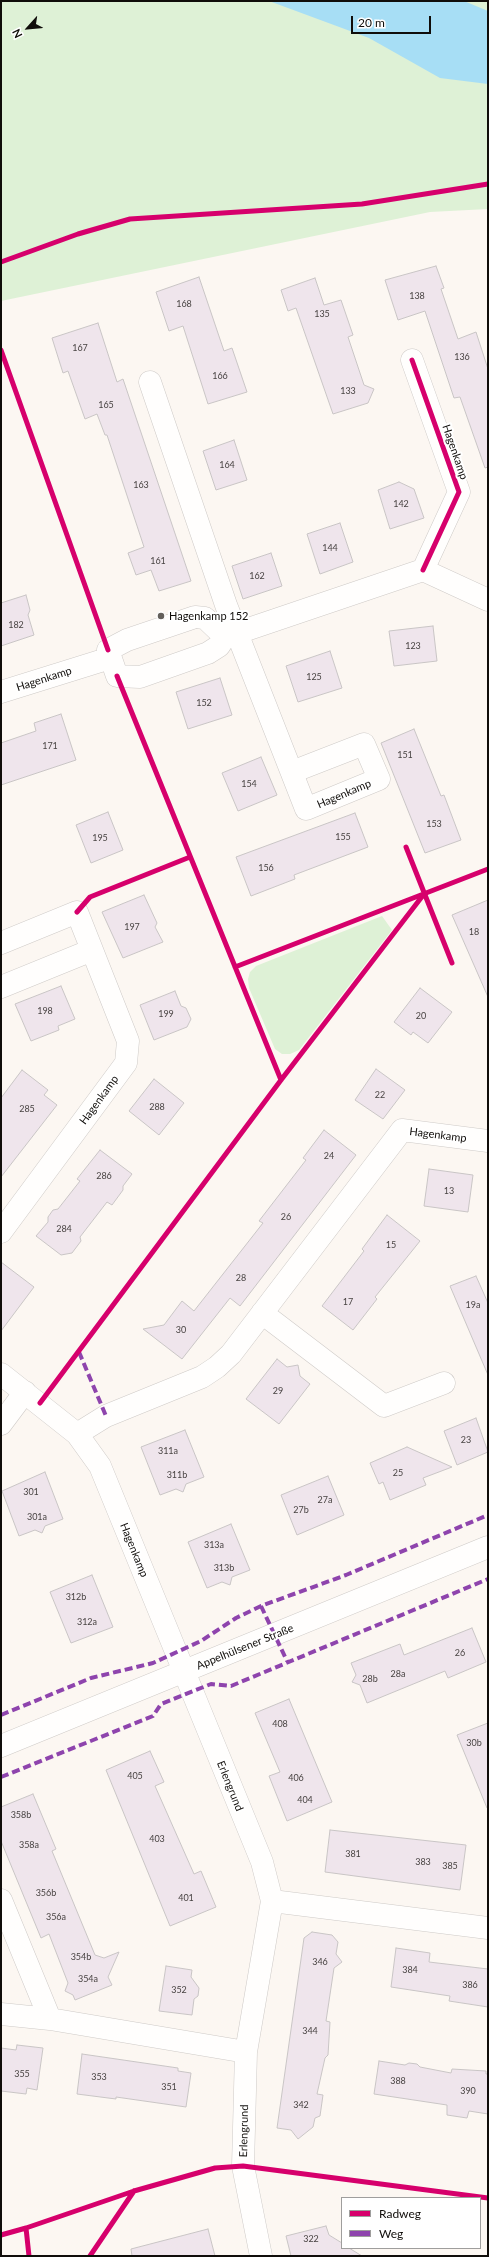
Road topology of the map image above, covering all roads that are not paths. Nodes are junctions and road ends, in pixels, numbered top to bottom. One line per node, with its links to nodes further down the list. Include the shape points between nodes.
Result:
1 (412, 360): 3 (street, Hagenkamp, via 459,492)
2 (150, 382): 5 (street, via 226,605)
3 (423, 570): 4 (street); 5 (street)
4 (488, 600)
5 (231, 635): 6 (street, via 205,618 195,617 127,640 108,650); 6 (street, via 208,653 140,677 117,676); 8 (street)
6 (110, 658): 7 (street, Hagenkamp)
7 (1, 692)
8 (292, 772)
9 (1, 942): 10 (street, Hagenkamp, via 77,912)
10 (92, 950): 11 (street); 13 (street, Hagenkamp, via 128,1041 126,1063)
11 (1, 987)
12 (488, 1141): 14 (street, Hagenkamp, via 402,1130)
13 (1, 1232)
14 (262, 1313): 16 (street, via 384,1406); 19 (street, Hagenkamp, via 218,1367 202,1377 106,1416)
15 (1, 1374): 17 (street, Hagenkamp)
16 (444, 1383)
17 (25, 1392): 18 (street); 19 (street, Hagenkamp)
18 (1, 1424)
19 (77, 1434): 21 (street, Hagenkamp, via 100,1466)
20 (488, 1547): 21 (street, Appelhülsener Straße)
21 (183, 1671): 22 (street, Appelhülsener Straße); 24 (street, Erlengrund, via 262,1862)
22 (1, 1746)
23 (1, 1900): 27 (street)
24 (272, 1901): 25 (street); 28 (street, Erlengrund)
25 (488, 1928)
26 (1, 2014): 27 (street)
27 (50, 2019): 28 (street)
28 (246, 2052): 29 (street, Erlengrund, via 244,2166)
29 (261, 2256)

